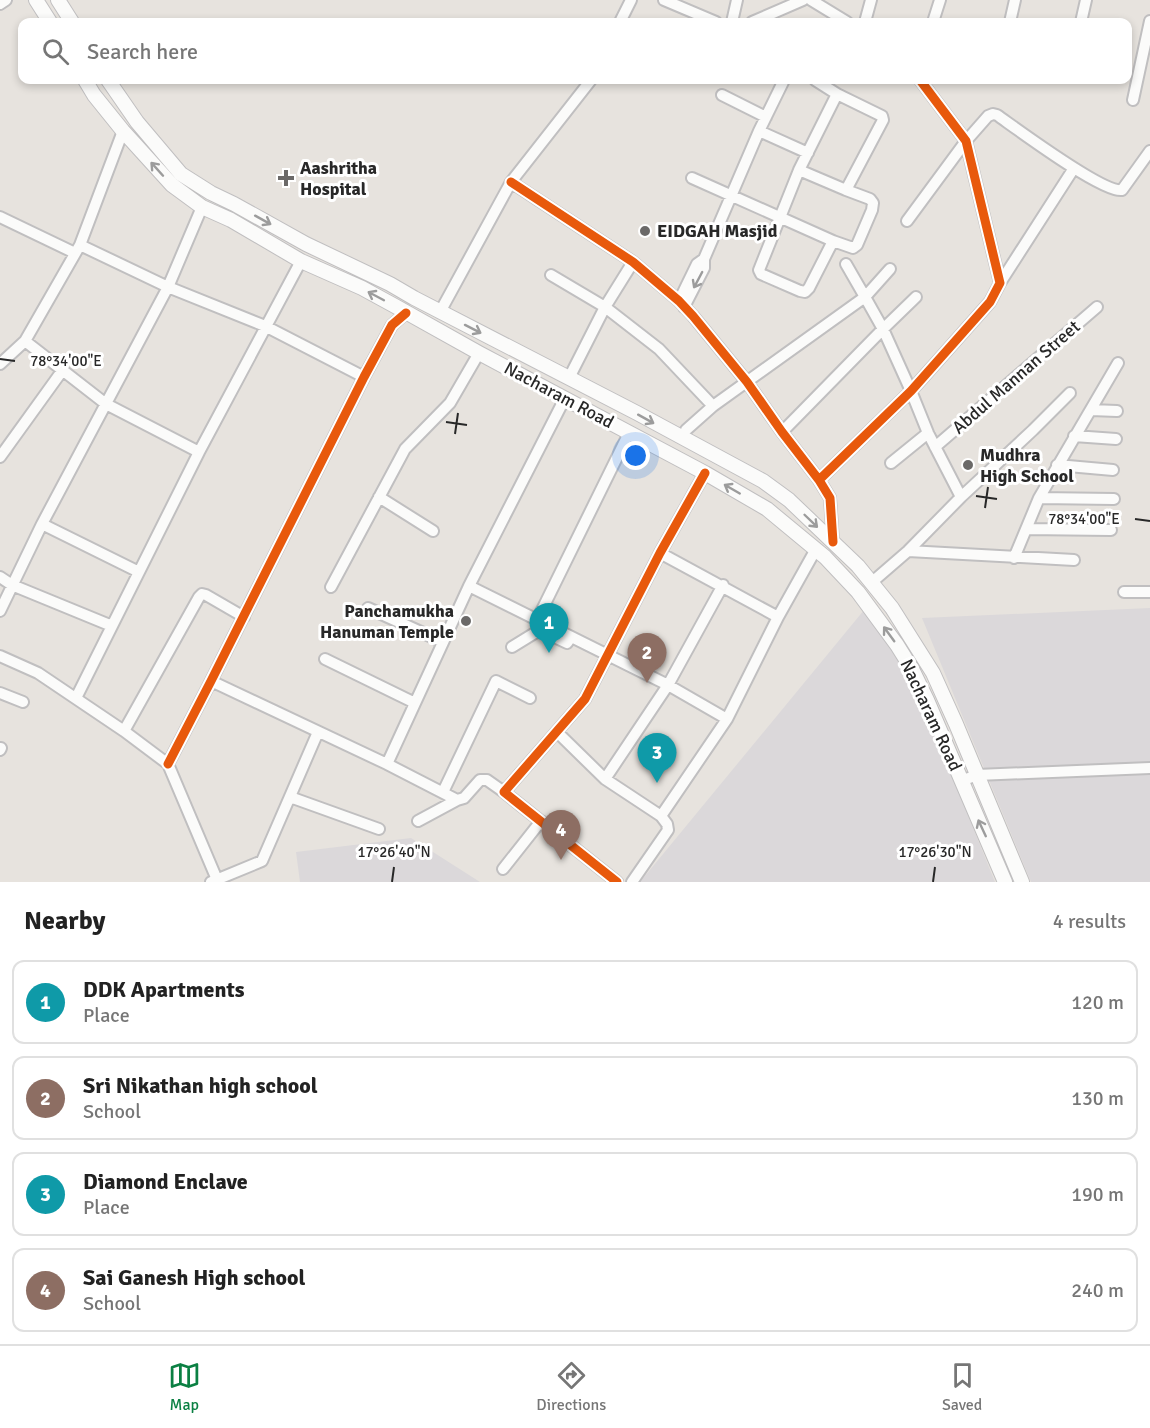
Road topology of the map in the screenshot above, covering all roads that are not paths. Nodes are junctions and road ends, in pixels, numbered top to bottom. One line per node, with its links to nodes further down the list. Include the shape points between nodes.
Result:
1 (6, 0): 13 (street)
2 (36, 0): 14 (main road)
3 (58, 0): 15 (main road)
4 (631, 0): 16 (street)
5 (664, 0): 17 (street)
6 (737, 0): 18 (street)
7 (803, 0): 19 (street)
8 (811, 0): 20 (street)
9 (871, 0): 21 (street)
10 (940, 0): 22 (street)
11 (1015, 0): 23 (street)
12 (1086, 0): 24 (street)
13 (0, 4)
14 (47, 18)
15 (69, 18)
16 (622, 18)
17 (707, 18)
18 (733, 18)
19 (761, 18)
20 (840, 18)
21 (866, 18)
22 (934, 18)
23 (1011, 18)
24 (1082, 18)
25 (1150, 21): 34 (street)
26 (87, 84): 36 (main road, Nacharam Road)
27 (111, 84): 47 (main road, Nacharam Road, via 181,174)
28 (588, 84): 44 (street)
29 (782, 84): 35 (street)
30 (821, 84): 32 (street)
31 (923, 84): 38 (street)
32 (837, 94): 40 (street); 45 (street, via 883,120)
33 (722, 95): 35 (street)
34 (1133, 100)
35 (766, 117): 37 (street)
36 (123, 131): 48 (main road, Nacharam Road, one-way to 36, via 172,185); 54 (street)
37 (759, 131): 40 (street); 46 (street)
38 (966, 141): 41 (street, via 993,114); 52 (street); 60 (street)
39 (1150, 151): 41 (street, via 1122,190 1109,188)
40 (808, 153): 42 (street)
41 (1074, 168): 60 (street)
42 (800, 170): 45 (street); 49 (street)
43 (692, 178): 46 (street)
44 (511, 182): 56 (street); 67 (street)
45 (846, 190): 53 (street, via 870,199 872,210 853,248)
46 (731, 196): 49 (street); 64 (street)
47 (234, 204): 51 (main road); 67 (main road, Nacharam Road, one-way to 67)
48 (202, 207): 51 (main road, Nacharam Road); 61 (street)
49 (779, 216): 53 (street); 53 (street, via 760,265 761,274 805,292)
50 (0, 217): 54 (street)
51 (226, 218): 55 (main road, Nacharam Road)
52 (907, 221)
53 (833, 241)
54 (78, 249): 61 (street); 71 (street)
55 (301, 261): 68 (main road, Nacharam Road, one-way to 55); 69 (street)
56 (633, 262): 64 (street); 65 (street)
57 (846, 264): 62 (street)
58 (890, 270): 62 (street)
59 (551, 275): 65 (street)
60 (1000, 283): 79 (street, via 990,302)
61 (168, 287): 69 (street); 82 (street)
62 (865, 297): 70 (street); 78 (street)
63 (916, 297): 70 (street)
64 (681, 304): 78 (street)
65 (605, 307): 77 (street); 83 (street, via 659,349)
66 (1097, 307): 92 (street, Abdul Mannan Street)
67 (440, 312): 77 (main road, Nacharam Road, one-way to 77)
68 (406, 313): 72 (main road, Nacharam Road); 76 (street, via 392,325)
69 (265, 326): 76 (street); 93 (street)
70 (883, 329): 79 (street); 87 (street)
71 (25, 341): 74 (street); 75 (street)
72 (479, 353): 81 (main road, Nacharam Road); 100 (street, via 450,403 405,449)
73 (1118, 363): 84 (street)
74 (0, 364)
75 (62, 371): 82 (street); 94 (street)
76 (364, 377): 126 (street)
77 (569, 378): 108 (main road, Nacharam Road, one-way to 108, via 764,481)
78 (747, 382): 83 (street); 87 (street)
79 (911, 391): 89 (street); 99 (street)
80 (1071, 393): 101 (street)
81 (565, 398): 88 (main road, Nacharam Road); 119 (street)
82 (106, 404): 93 (street); 104 (street)
83 (713, 406): 86 (street)
84 (1091, 410): 85 (street); 90 (street)
85 (1117, 411)
86 (686, 430)
87 (782, 432): 99 (street)
88 (630, 433): 98 (main road, Nacharam Road); 127 (street)
89 (928, 433): 92 (street); 95 (street)
90 (1074, 436): 91 (street); 96 (street)
91 (1116, 439)
92 (935, 447): 101 (street)
93 (199, 452): 114 (street)
94 (0, 457)
95 (891, 463)
96 (1057, 465): 97 (street); 102 (street)
97 (1113, 470)
98 (705, 473): 109 (main road, Nacharam Road, one-way to 98, via 767,509); 111 (street)
99 (819, 480): 108 (street, via 830,498)
100 (379, 497): 107 (street); 120 (street)
101 (961, 497): 110 (street)
102 (1039, 498): 103 (street); 105 (street)
103 (1114, 499)
104 (42, 524): 114 (street); 117 (street)
105 (1026, 529): 106 (street); 112 (street)
106 (1111, 530)
107 (433, 531)
108 (832, 542): 116 (main road, Nacharam Road)
109 (816, 549): 125 (street); 151 (main road, Nacharam Road, one-way to 109, via 912,669 858,592)
110 (908, 552): 112 (street); 116 (street)
111 (660, 553): 118 (street); 132 (street)
112 (1014, 558): 113 (street)
113 (1074, 560)
114 (139, 572): 128 (street)
115 (0, 578): 117 (street)
116 (871, 583): 149 (main road, Nacharam Road, via 892,608 933,673)
117 (12, 585): 124 (street); 128 (street)
118 (723, 585): 125 (street); 136 (street)
119 (470, 586): 127 (street); 130 (street)
120 (331, 587)
121 (1124, 592): 122 (street)
122 (1150, 592)
123 (368, 609): 130 (street)
124 (0, 611)
125 (778, 616): 142 (street)
126 (244, 617): 135 (street); 143 (street, via 202,594)
127 (537, 620): 129 (street)
128 (112, 626): 138 (street)
129 (552, 632): 131 (street, via 538,631); 132 (street)
130 (443, 642): 141 (street)
131 (512, 646)
132 (608, 655): 136 (street); 145 (street, via 585,699)
133 (0, 656): 138 (street)
134 (325, 659): 141 (street)
135 (211, 681): 144 (street); 146 (street)
136 (668, 685): 142 (street); 150 (street)
137 (0, 693): 140 (street)
138 (76, 698): 143 (street)
139 (530, 698): 152 (street, via 496,681)
140 (23, 702)
141 (415, 703): 147 (street)
142 (727, 719): 156 (street)
143 (124, 731): 146 (street)
144 (318, 732): 147 (street); 154 (street)
145 (557, 732): 150 (street); 153 (street)
146 (168, 764): 161 (street)
147 (387, 764): 152 (street)
148 (1150, 768): 149 (street)
149 (977, 775): 151 (street); 165 (main road, Nacharam Road)
150 (605, 779): 156 (street)
151 (961, 781): 164 (main road, Nacharam Road, one-way to 151)
152 (443, 792): 155 (street)
153 (504, 792): 155 (street, via 482,779 467,796); 158 (street)
154 (290, 797): 159 (street); 161 (street, via 262,861)
155 (457, 800): 157 (street)
156 (661, 816): 163 (street, via 668,830)
157 (418, 821)
158 (541, 821): 160 (street); 162 (street)
159 (379, 829)
160 (503, 869)
161 (216, 881)
162 (617, 882)
163 (632, 882)
164 (1005, 882)
165 (1022, 882)

